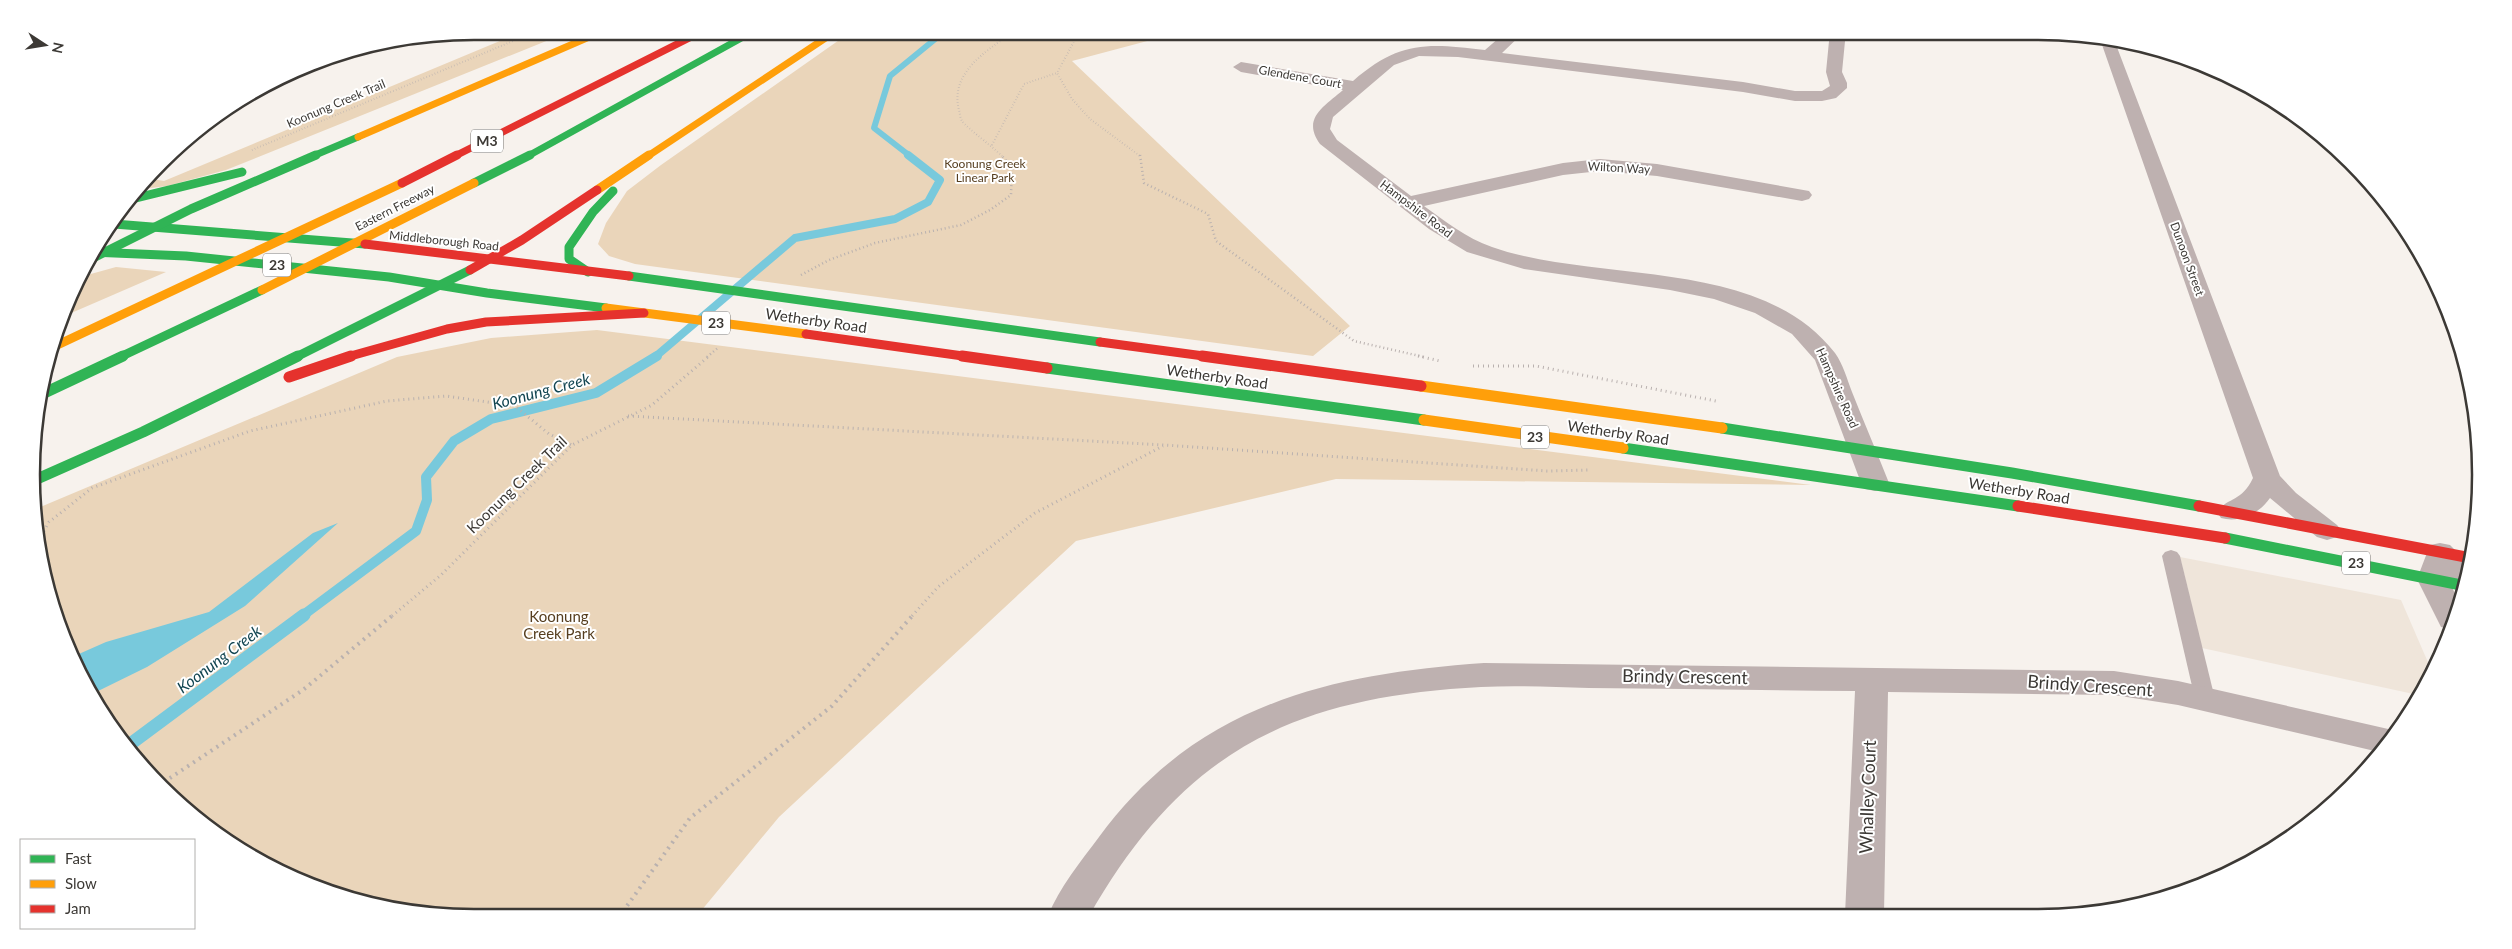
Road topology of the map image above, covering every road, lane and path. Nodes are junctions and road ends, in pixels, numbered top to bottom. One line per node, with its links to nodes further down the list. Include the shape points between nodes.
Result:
1 (516, 40): 20 (path, Koonung Creek Trail)
2 (582, 40): 17 (main road)
3 (687, 40): 36 (main road, Eastern Freeway / M3, via 287,239)
4 (738, 40): 39 (main road, Eastern Freeway / M3, via 525,158 208,317)
5 (823, 40): 18 (main road)
6 (1002, 40): 19 (path, via 970,66 959,84 957,102 962,121)
7 (1075, 40): 13 (path)
8 (1507, 40): 11 (street)
9 (1837, 40): 15 (street, Hampshire Road, via 1834,72 1839,83 1835,92)
10 (2109, 46): 48 (street, Dunoon Street)
11 (1488, 56): 14 (street, Hampshire Road, via 1440,51 1406,54 1389,62); 15 (street, Hampshire Road, via 1786,94)
12 (1241, 67): 14 (street, Glendene Court)
13 (1057, 73): 19 (path, via 1024,84); 37 (path, via 1072,99 1090,119 1140,154 1144,183 1208,214 1216,241 1354,341)
14 (1358, 87): 23 (street, Hampshire Road, via 1327,113 1320,125 1321,133 1330,144)
15 (1812, 94): 16 (street)
16 (1830, 109)
17 (386, 124): 22 (main road, via 236,174); 25 (main road, via 192,209)
18 (679, 136): 29 (main road); 30 (main road, via 620,184 593,212 569,246 569,259)
19 (992, 145): 31 (path, via 1012,167 1011,195 990,210 961,225 875,243 829,260)
20 (248, 152)
21 (1802, 195): 23 (street, Wilton Way, via 1667,172 1600,165 1563,169)
22 (141, 197)
23 (1408, 203): 45 (street, Hampshire Road, via 1458,240 1486,252 1526,262 1723,294 1782,316 1817,343)
24 (119, 224): 25 (main road, Middleborough Road / 23)
25 (159, 227): 27 (main road); 29 (main road, Middleborough Road / 23)
26 (101, 253): 27 (main road, 23)
27 (106, 253): 28 (main road); 33 (main road, 23, via 164,254 389,277)
28 (98, 257)
29 (487, 259): 30 (main road, Middleborough Road / 23); 33 (main road)
30 (588, 272): 32 (main road, Middleborough Road / 23)
31 (795, 280)
32 (680, 284): 45 (main road, Wetherby Road / 23)
33 (441, 286): 34 (main road, 23); 42 (main road)
34 (644, 313): 42 (main road, via 486,322 447,329 344,358); 49 (main road, Wetherby Road / 23)
35 (724, 343): 41 (path, Koonung Creek Trail, via 652,405)
36 (60, 344)
37 (1442, 362)
38 (1470, 366): 40 (path, via 1536,366)
39 (48, 391)
40 (1721, 402)
41 (628, 416): 43 (path, Koonung Creek Trail); 44 (path)
42 (143, 432): 47 (main road)
43 (572, 445): 51 (path, via 549,434 516,406 446,396 387,401 250,431 92,488 49,522); 62 (path, Koonung Creek Trail, via 441,575 311,683)
44 (1164, 445): 46 (path, via 1547,471); 63 (path, via 1035,513 938,587 832,706 690,818)
45 (1863, 450): 49 (street, Hampshire Road); 50 (main road, Wetherby Road / 23)
46 (1595, 470)
47 (40, 477)
48 (2268, 478): 50 (street, via 2259,496); 52 (street, Dunoon Street, via 2286,498)
49 (1875, 483): 55 (main road, Wetherby Road / 23, via 2280,547)
50 (2230, 512): 52 (main road, Wetherby Road / 23)
51 (44, 531)
52 (2327, 531): 55 (main road, Wetherby Road / 23)
53 (2171, 556): 60 (lane)
54 (2464, 559): 55 (main road, Wetherby Road / 23)
55 (2436, 565): 56 (street); 57 (main road, Wetherby Road / 23); 58 (street)
56 (2460, 576)
57 (2459, 581)
58 (2450, 612)
59 (1872, 680): 60 (street, Brindy Crescent, via 2114,684); 64 (street, Brindy Crescent, via 1484,675 1401,682 1328,697 1298,706 1237,734 1182,770 1123,831); 65 (street, Whalley Court)
60 (2204, 699): 61 (street, Brindy Crescent)
61 (2382, 739)
62 (166, 781)
63 (625, 909)
64 (1072, 909)
65 (1864, 909)

